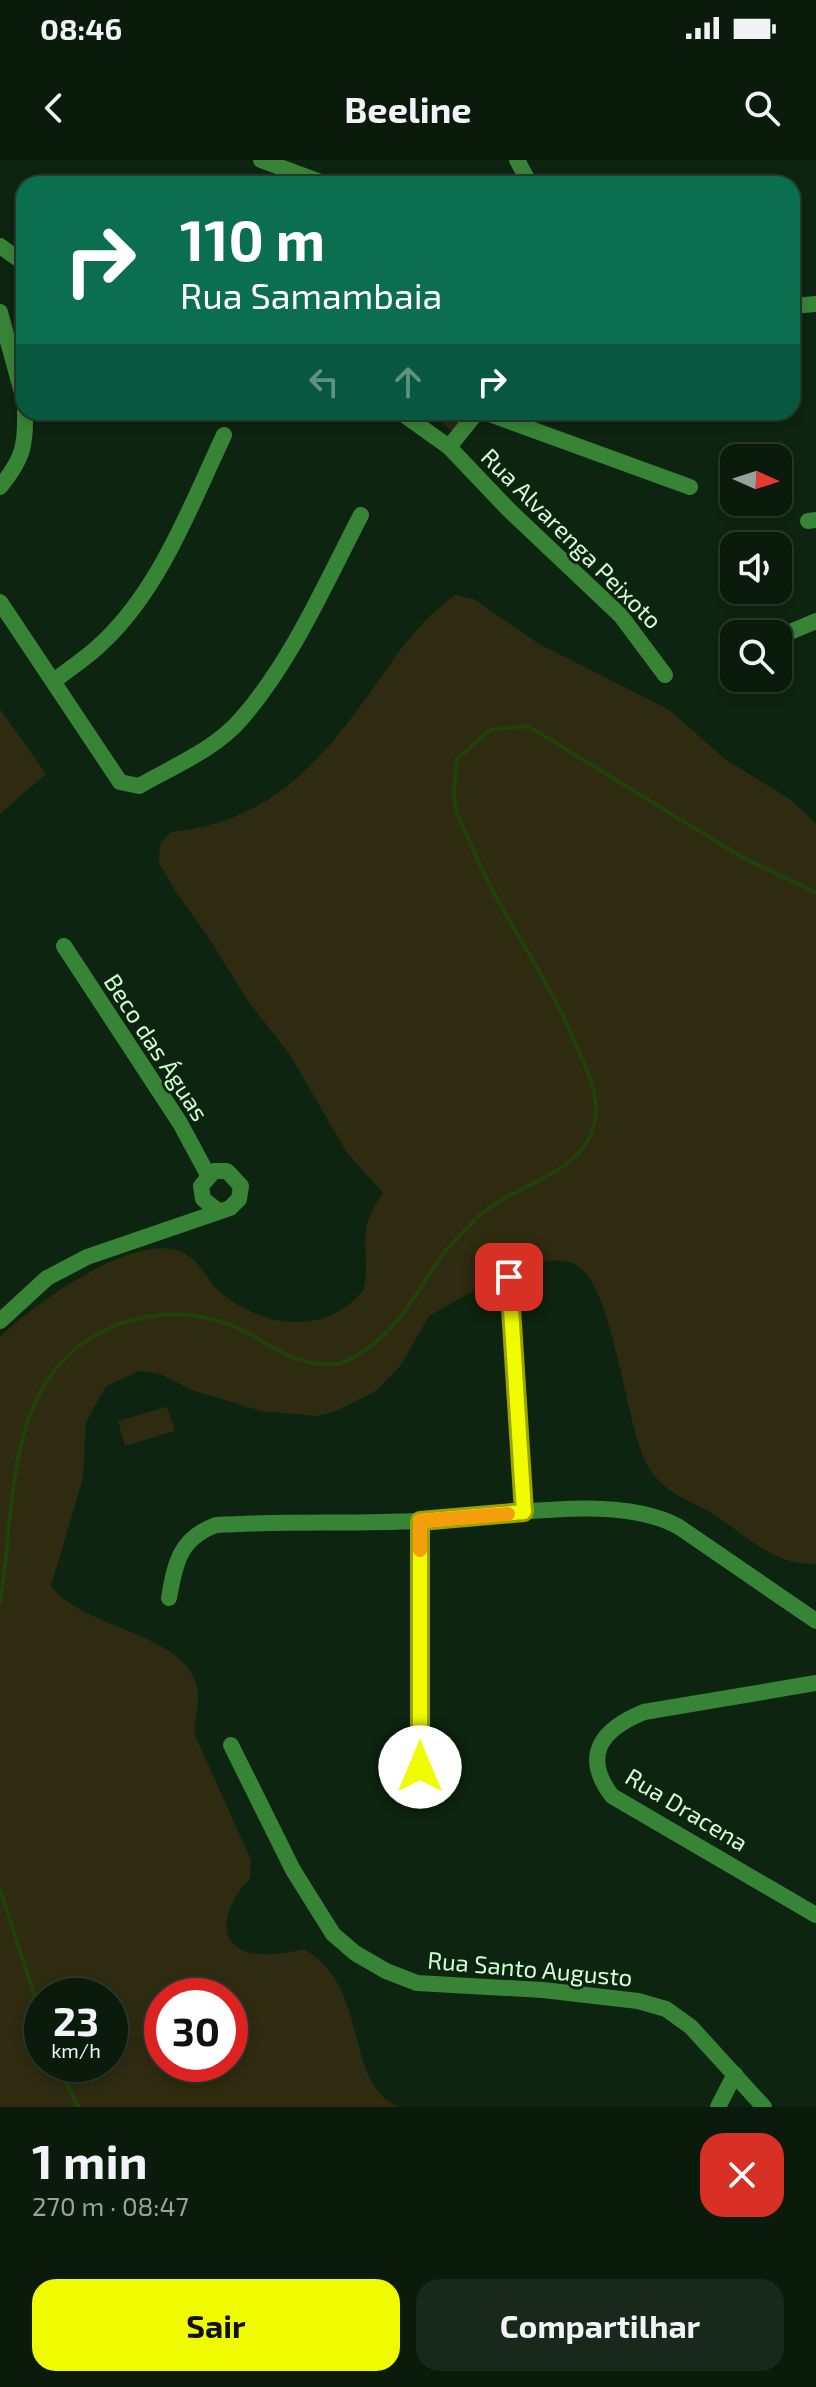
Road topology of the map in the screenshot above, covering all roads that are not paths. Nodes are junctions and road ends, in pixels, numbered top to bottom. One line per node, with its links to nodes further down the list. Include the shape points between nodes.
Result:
1 (261, 160): 2 (street)
2 (304, 176)
3 (0, 312): 4 (street)
4 (16, 371)
5 (25, 420): 11 (street, via 20,462)
6 (412, 420): 10 (street, Rua Alvarenga Peixoto)
7 (471, 420): 10 (street)
8 (506, 420): 12 (street)
9 (224, 435): 18 (street, via 176,538 139,596 104,642)
10 (449, 447): 17 (street, Rua Alvarenga Peixoto, via 621,616)
11 (0, 487)
12 (690, 487)
13 (361, 515): 18 (street, via 290,651 241,719 209,747 139,786 120,782)
14 (0, 602): 18 (street)
15 (816, 621): 16 (street)
16 (792, 631)
17 (665, 675)
18 (54, 681)
19 (64, 946): 20 (street, Beco das Águas)
20 (208, 1175): 21 (street, via 201,1186 203,1199); 21 (street, via 227,1171 241,1186 235,1205)
21 (217, 1210): 23 (street, via 87,1257 47,1278)
22 (509, 1277): 24 (street)
23 (0, 1321)
24 (524, 1512): 25 (street); 27 (street, via 637,1510 659,1515)
25 (420, 1521): 26 (street, via 216,1525 197,1532 184,1546); 30 (street)
26 (169, 1598)
27 (816, 1621)
28 (816, 1683): 31 (street, Rua Dracena, via 644,1712 619,1722 603,1739 597,1758 599,1780 612,1796)
29 (231, 1745): 32 (street, Rua Santo Augusto, via 293,1870 333,1934 355,1953 417,1983 543,1990 666,2009 691,2027)
30 (420, 1797)
31 (816, 1915)
32 (735, 2074): 33 (street); 34 (street, Rua Santo Augusto)
33 (718, 2107)
34 (764, 2107)

